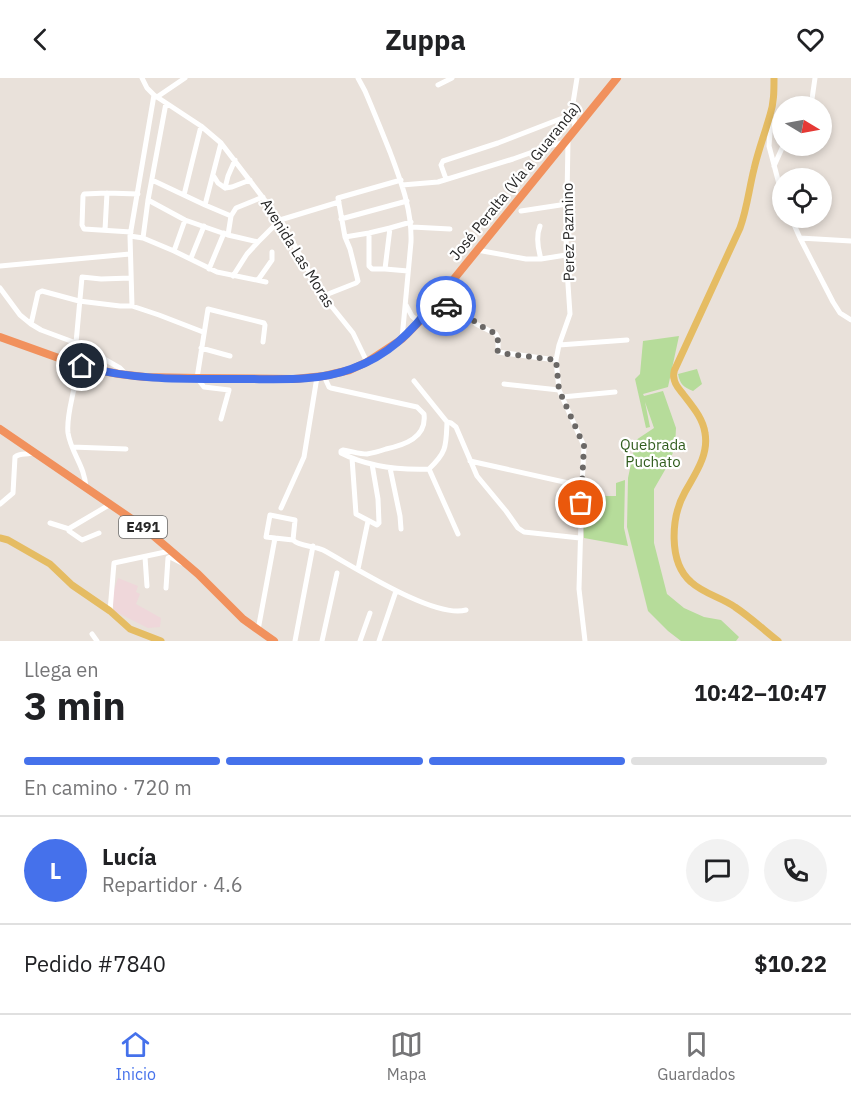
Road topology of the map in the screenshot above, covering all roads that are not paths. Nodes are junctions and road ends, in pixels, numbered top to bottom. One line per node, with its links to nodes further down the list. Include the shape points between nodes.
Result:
1 (142, 78): 10 (street, Avenida Las Moras)
2 (185, 78): 10 (street)
3 (358, 78): 26 (street)
4 (452, 78): 9 (street)
5 (577, 78): 13 (street)
6 (617, 78): 16 (highway, José Peralta (Vía a Guaranda))
7 (774, 78): 14 (main road)
8 (815, 78): 11 (street)
9 (438, 85)
10 (156, 96): 12 (street, Avenida Las Moras); 29 (street)
11 (812, 96)
12 (166, 104): 15 (street, Avenida Las Moras); 24 (street)
13 (573, 114): 16 (street); 23 (street, via 443,161)
14 (771, 114): 21 (street, via 769,143); 149 (main road, via 740,228 675,369 676,386 699,414 705,450 676,511 674,532 675,551 690,581 734,606)
15 (201, 126): 18 (street, Avenida Las Moras); 30 (street)
16 (575, 129): 17 (highway, José Peralta (Vía a Guaranda))
17 (566, 141): 23 (street); 35 (street, Perez Pazmino); 57 (highway, José Peralta (Vía a Guaranda))
18 (221, 142): 20 (street, Avenida Las Moras); 22 (street)
19 (778, 156): 21 (street)
20 (235, 160): 25 (street, Avenida Las Moras); 27 (street)
21 (774, 166)
22 (213, 175): 27 (street); 36 (street)
23 (446, 179): 26 (street)
24 (152, 180): 30 (street); 32 (street)
25 (250, 180): 27 (street); 31 (street, Avenida Las Moras)
26 (402, 182): 33 (street); 34 (street, via 338,198)
27 (225, 188)
28 (107, 193): 29 (street); 48 (street); 48 (street, via 83,196 82,227)
29 (138, 194): 50 (street)
30 (184, 195): 36 (street)
31 (263, 197): 38 (street, via 236,208); 41 (street, Avenida Las Moras)
32 (148, 200): 40 (street); 53 (street)
33 (407, 201): 39 (street); 42 (street)
34 (339, 202): 39 (street); 41 (street)
35 (567, 204): 37 (street); 61 (street, Perez Pazmino)
36 (205, 205): 38 (street)
37 (521, 211)
38 (231, 216): 51 (street)
39 (341, 219): 52 (street)
40 (185, 220): 43 (street); 58 (street)
41 (280, 220): 56 (street); 73 (street, Avenida Las Moras)
42 (411, 225): 45 (street); 47 (street); 67 (street)
43 (204, 226): 51 (street); 62 (street)
44 (540, 226): 63 (street)
45 (390, 228): 49 (street); 66 (street)
46 (796, 228): 54 (street)
47 (450, 229)
48 (105, 230): 50 (street)
49 (369, 233): 52 (street); 66 (street, via 369,266)
50 (130, 234): 53 (street); 60 (street)
51 (226, 234): 56 (street); 65 (street)
52 (345, 237): 73 (street, via 358,281)
53 (143, 238): 58 (street)
54 (800, 238): 55 (street); 78 (street, via 833,302)
55 (851, 241)
56 (258, 242): 68 (street)
57 (477, 250): 63 (street); 75 (highway, José Peralta (Vía a Guaranda))
58 (174, 251): 62 (street)
59 (272, 252): 70 (street, via 272,260)
60 (130, 254): 64 (street); 69 (street)
61 (566, 255): 63 (street); 87 (street, Perez Pazmino, via 570,314)
62 (191, 258): 65 (street)
63 (541, 259)
64 (0, 266)
65 (209, 269): 68 (street)
66 (385, 269): 67 (street)
67 (408, 271): 76 (street)
68 (233, 276): 70 (street)
69 (131, 278): 74 (street, via 82,277); 77 (street)
70 (258, 280): 71 (street)
71 (266, 282)
72 (0, 288): 80 (street)
73 (323, 296): 92 (street, Avenida Las Moras, via 353,333)
74 (79, 301): 77 (street); 80 (street, via 42,291 38,293); 86 (street)
75 (435, 301): 79 (highway, José Peralta (Vía a Guaranda)); 90 (street, via 467,314 496,334 500,353)
76 (406, 305): 79 (street); 83 (street)
77 (132, 306): 81 (street)
78 (851, 320)
79 (419, 321): 83 (highway, José Peralta (Vía a Guaranda))
80 (30, 324): 86 (street)
81 (203, 332): 85 (street, via 208,309 264,323); 88 (street)
82 (0, 337): 91 (highway, José Peralta (Vía a Guaranda))
83 (402, 339): 92 (highway, José Peralta (Vía a Guaranda))
84 (627, 340): 87 (street)
85 (263, 342)
86 (76, 343): 93 (street)
87 (560, 345): 90 (street, Perez Pazmino)
88 (201, 348): 89 (street); 95 (street)
89 (230, 356)
90 (556, 360): 98 (street, Perez Pazmino)
91 (68, 361): 93 (highway, José Peralta (Vía a Guaranda)); 104 (street, via 76,376 68,424)
92 (367, 362): 94 (highway, José Peralta (Vía a Guaranda))
93 (127, 375): 95 (highway, José Peralta (Vía a Guaranda))
94 (321, 377): 95 (highway, José Peralta (Vía a Guaranda)); 107 (street, via 331,388 417,406 424,414 420,433 409,442 370,453 341,451); 116 (street, via 304,457)
95 (197, 378): 101 (street, via 204,387 229,390)
96 (414, 381): 102 (street)
97 (504, 384): 98 (street)
98 (559, 390): 100 (street, Perez Pazmino)
99 (615, 392): 100 (street)
100 (562, 397): 112 (street, Perez Pazmino, via 584,446)
101 (221, 419)
102 (447, 422): 108 (street, via 456,427); 111 (street, via 445,448)
103 (0, 429): 106 (highway, E491)
104 (72, 447): 105 (street); 113 (street, via 86,477)
105 (126, 449)
106 (34, 452): 113 (highway, E491); 114 (street, via 15,457 13,493)
107 (352, 458): 109 (street); 117 (street, via 356,512)
108 (470, 461): 112 (street); 125 (street, via 477,476 521,531)
109 (372, 464): 110 (street); 117 (street, via 380,523)
110 (390, 468): 111 (street); 120 (street)
111 (429, 469): 122 (street)
112 (582, 486): 125 (street, Perez Pazmino)
113 (86, 488): 115 (highway, E491)
114 (0, 504)
115 (109, 505): 119 (street); 128 (highway, E491)
116 (282, 508)
117 (368, 521): 131 (street)
118 (50, 523): 119 (street)
119 (69, 530): 121 (street, via 82,540)
120 (401, 530)
121 (99, 534)
122 (459, 534)
123 (0, 538): 137 (main road, via 50,564)
124 (275, 538): 126 (street); 126 (street, via 266,537 270,515 295,520); 139 (street)
125 (580, 538): 148 (street, Perez Pazmino, via 579,601)
126 (293, 540): 127 (street)
127 (313, 546): 131 (street); 144 (street)
128 (171, 551): 129 (street); 130 (highway, E491)
129 (145, 557): 133 (street); 137 (street, via 114,563)
130 (183, 562): 134 (street, via 168,558); 139 (highway, E491)
131 (358, 569): 135 (street)
132 (337, 573): 145 (street)
133 (147, 586)
134 (166, 588)
135 (396, 591): 136 (street, via 445,611); 147 (street)
136 (466, 610)
137 (110, 611): 142 (main road, via 130,629)
138 (370, 613): 146 (street)
139 (258, 630): 143 (highway, E491)
140 (92, 634): 141 (street)
141 (97, 641)
142 (161, 641)
143 (274, 641)
144 (295, 641)
145 (322, 641)
146 (360, 641)
147 (379, 641)
148 (585, 641)
149 (778, 641)

